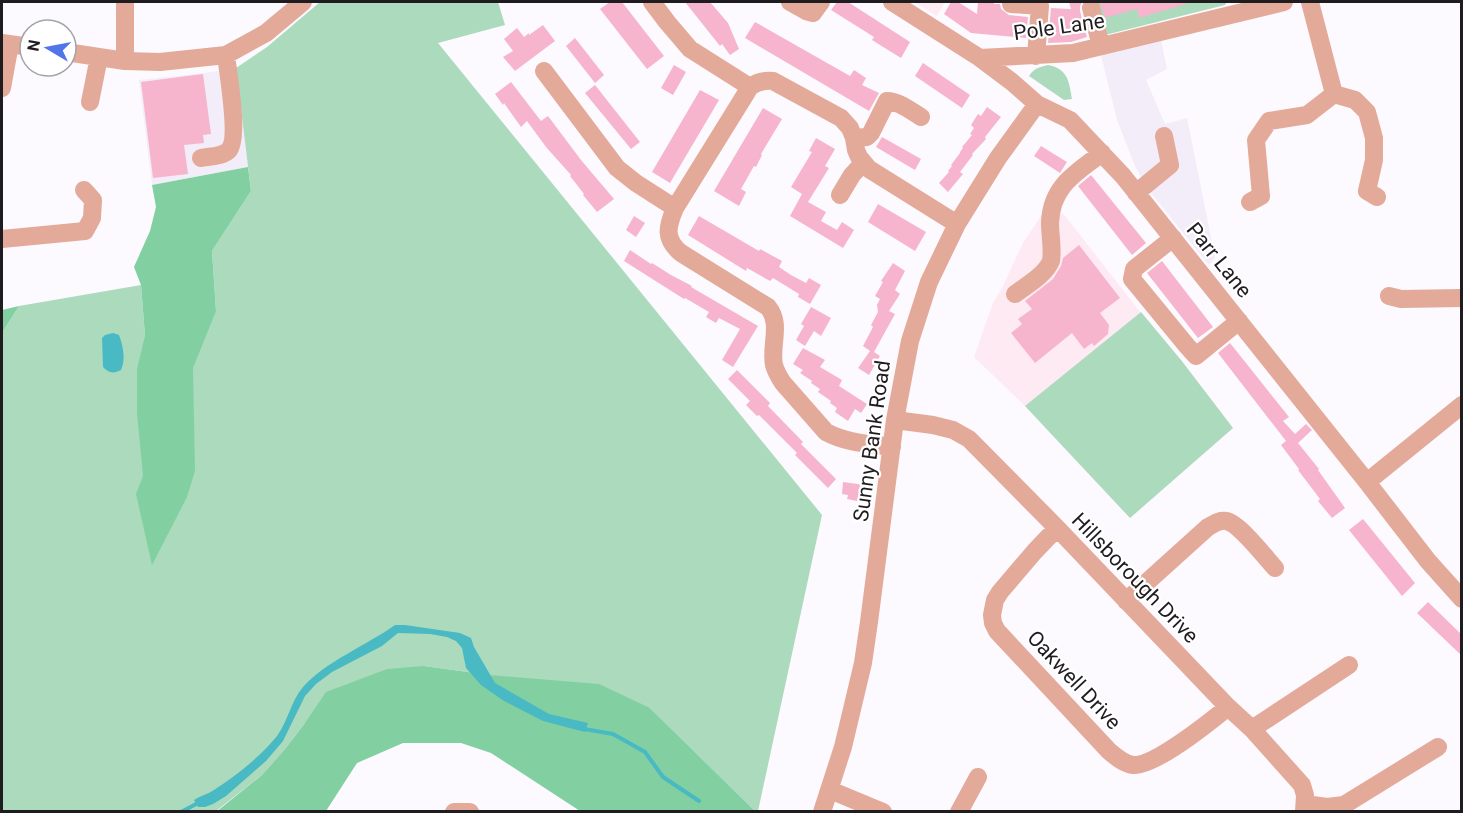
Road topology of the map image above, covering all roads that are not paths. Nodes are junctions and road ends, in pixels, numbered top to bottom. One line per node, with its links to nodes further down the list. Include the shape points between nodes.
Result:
1 (125, 2): 19 (street)
2 (303, 2): 15 (street, via 266,33)
3 (652, 2): 21 (street, via 690,49)
4 (790, 2): 5 (street, via 813,13)
5 (821, 2)
6 (896, 2): 18 (street, Parr Lane)
7 (1284, 2): 10 (street, Pole Lane)
8 (1310, 2): 23 (street)
9 (1011, 4): 16 (street, via 1040,6)
10 (1252, 5): 13 (street, Pole Lane)
11 (1091, 8): 13 (street)
12 (6, 44): 22 (street)
13 (1101, 46): 16 (street, Pole Lane)
14 (78, 54): 17 (street)
15 (226, 55): 19 (street, via 160,62); 30 (street, via 233,138 226,153)
16 (1036, 56): 18 (street, Pole Lane)
17 (99, 57): 19 (street); 24 (street)
18 (980, 58): 25 (street, Parr Lane)
19 (124, 61)
20 (544, 71): 37 (street, via 617,168)
21 (750, 87): 28 (street, via 773,81 841,118); 37 (street)
22 (2, 88)
23 (1334, 94): 35 (street, via 1355,100 1367,112 1374,138 1367,191); 36 (street, via 1307,115 1269,121 1256,140 1261,196)
24 (90, 102)
25 (1037, 104): 29 (street, Parr Lane, via 1070,120); 38 (street, Sunny Bank Road)
26 (921, 117): 28 (street, via 889,100 871,133)
27 (1164, 136): 33 (street, via 1170,165)
28 (854, 138): 31 (street)
29 (1102, 153): 33 (street, Parr Lane); 41 (street, via 1058,191 1051,215 1049,266)
30 (201, 158)
31 (863, 163): 34 (street); 38 (street)
32 (84, 190): 40 (street, via 93,200 92,218 85,231)
33 (1136, 193): 39 (street, Parr Lane)
34 (840, 195)
35 (1377, 197)
36 (1250, 202)
37 (675, 208): 47 (street, via 668,232 673,247 768,307 775,318 773,356 777,374 826,432 848,441)
38 (957, 224): 46 (street, Sunny Bank Road, via 929,282 910,341)
39 (1173, 238): 44 (street, Parr Lane); 44 (street, via 1134,268 1132,279 1196,356)
40 (2, 240)
41 (1015, 294)
42 (1461, 298): 43 (street)
43 (1397, 301)
44 (1239, 321): 48 (street, Parr Lane)
45 (1461, 405): 48 (street)
46 (895, 420): 47 (street, Sunny Bank Road); 49 (street, Hillsborough Drive, via 953,430 969,439)
47 (892, 447): 58 (street, Sunny Bank Road, via 863,663)
48 (1367, 482): 51 (street, Parr Lane)
49 (1057, 528): 52 (street, Hillsborough Drive); 54 (street, Oakwell Drive, via 1000,592 993,607 993,623 996,631 1109,751 1128,764 1141,764 1199,731)
50 (1275, 567): 52 (street, via 1234,524 1216,522)
51 (1461, 599)
52 (1126, 601): 54 (street, Hillsborough Drive)
53 (1349, 665): 55 (street)
54 (1228, 707): 55 (street, Hillsborough Drive)
55 (1252, 729): 59 (street, Hillsborough Drive, via 1302,785)
56 (1438, 747): 59 (street, via 1344,805)
57 (978, 777): 64 (street)
58 (830, 790): 62 (street, Sunny Bank Road); 63 (street)
59 (1305, 808)
60 (454, 812): 61 (street)
61 (470, 812)
62 (822, 812)
63 (883, 812)
64 (959, 812)

